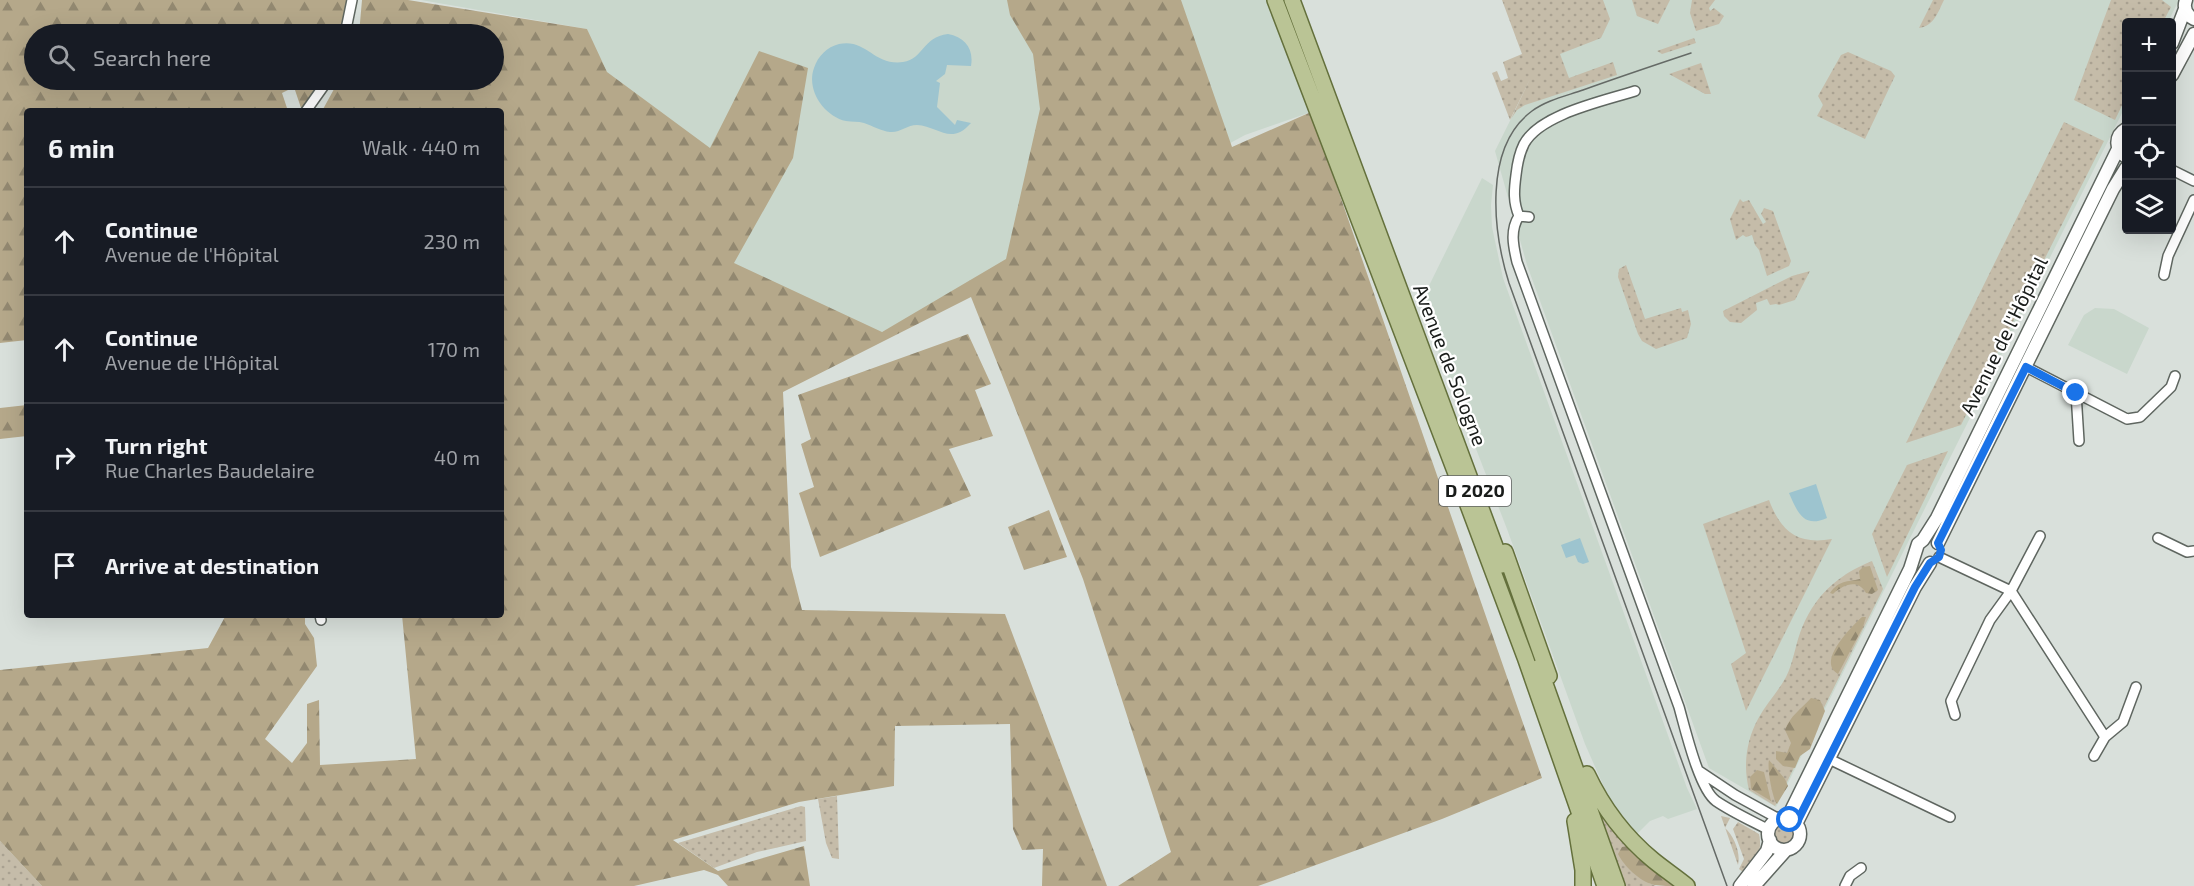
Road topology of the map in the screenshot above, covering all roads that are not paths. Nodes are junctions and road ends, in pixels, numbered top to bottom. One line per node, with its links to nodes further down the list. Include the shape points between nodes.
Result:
1 (352, 0): 8 (street)
2 (1275, 0): 21 (main road)
3 (1281, 0): 21 (main road, D 2020)
4 (1293, 0): 14 (main road, D 2020)
5 (1297, 0): 14 (main road)
6 (2186, 5): 7 (street, via 2187,14); 9 (street)
7 (2194, 19)
8 (347, 24)
9 (2176, 32)
10 (2194, 34): 11 (street)
11 (2174, 72)
12 (321, 90): 15 (street)
13 (1635, 91): 45 (street, via 1559,117 1539,127 1524,143 1514,192 1515,206 1524,216 1513,230 1517,262)
14 (1327, 97): 29 (main road, Avenue de Sologne / D 2020)
15 (308, 108)
16 (2122, 133): 17 (street, Avenue de l'Hôpital)
17 (2122, 153): 24 (street, Avenue de l'Hôpital)
18 (2176, 172): 20 (street)
19 (2122, 176): 25 (street, Avenue de l'Hôpital)
20 (2194, 181)
21 (1347, 186): 40 (main road, D 2020)
22 (2194, 200): 23 (street, via 2168,256)
23 (2164, 275)
24 (2016, 355): 25 (street); 26 (street, Avenue de l'Hôpital)
25 (2025, 369): 26 (street); 28 (street); 34 (street, Avenue de l'Hôpital)
26 (2008, 371): 33 (street, Avenue de l'Hôpital)
27 (2175, 376): 28 (street, via 2171,387 2140,417 2127,419)
28 (2076, 393): 30 (street)
29 (1442, 403): 55 (main road, Avenue de Sologne / D 2020); 56 (main road, via 1479,477 1577,752 1598,798 1624,833)
30 (2079, 441)
31 (2040, 536): 38 (street)
32 (2158, 538): 35 (street, via 2187,552)
33 (1923, 540): 34 (street); 36 (street)
34 (1938, 543): 37 (street, via 1941,550)
35 (2194, 551)
36 (1916, 554): 37 (street, via 1920,560); 49 (street)
37 (1935, 560): 38 (street); 44 (street, via 1915,587)
38 (2011, 591): 41 (street, via 1990,620 1951,701); 42 (street)
39 (2136, 687): 42 (street, via 2123,722)
40 (1540, 703): 53 (main road, via 1576,826); 54 (main road, D 2020)
41 (1955, 715)
42 (2105, 737): 43 (street)
43 (2094, 756)
44 (1829, 759): 48 (street); 49 (street)
45 (1699, 771): 46 (street); 47 (street, via 1708,792)
46 (1735, 795): 47 (street); 49 (street)
47 (1725, 806): 50 (street)
48 (1950, 817)
49 (1787, 821): 50 (street, via 1774,822); 51 (street, via 1800,838)
50 (1769, 835): 51 (street, via 1776,848); 57 (street, via 1767,851)
51 (1786, 850): 58 (street)
52 (1861, 868): 59 (street)
53 (1583, 886)
54 (1605, 886)
55 (1617, 886)
56 (1688, 886)
57 (1740, 886)
58 (1754, 886)
59 (1845, 886)

